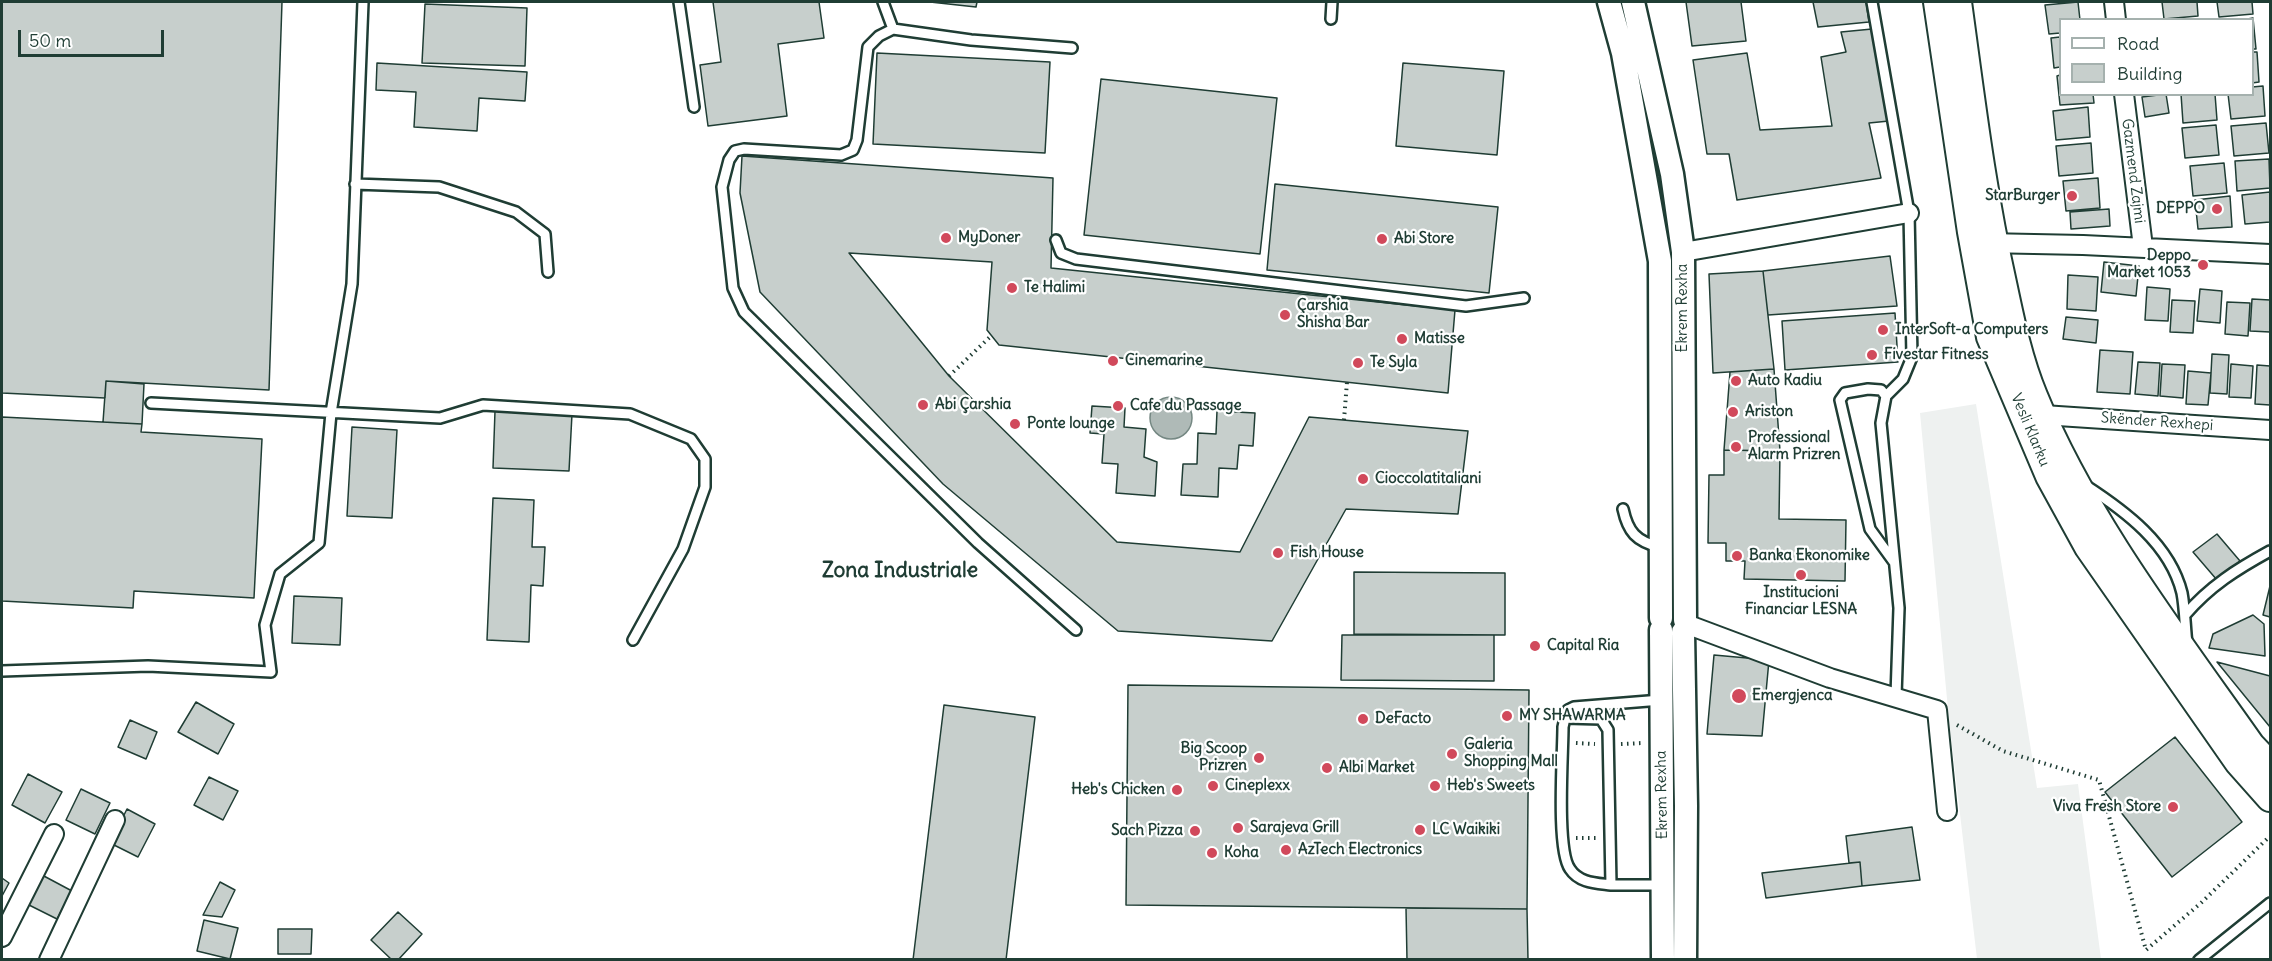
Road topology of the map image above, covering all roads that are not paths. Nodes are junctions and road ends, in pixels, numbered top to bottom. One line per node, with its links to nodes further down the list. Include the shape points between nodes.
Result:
1 (363, 2): 17 (lane)
2 (679, 2): 16 (lane)
3 (883, 2): 13 (lane)
4 (1332, 2): 12 (lane)
5 (1609, 2): 33 (street, Ekrem Rexha, via 1623,53 1660,261)
6 (1633, 2): 22 (street, Ekrem Rexha, via 1672,174)
7 (1872, 2): 18 (lane)
8 (1937, 2): 20 (main road, Vesli Klarku)
9 (1958, 2): 20 (main road, Vesli Klarku)
10 (2114, 2): 11 (street)
11 (2116, 18)
12 (1330, 19)
13 (893, 29): 14 (lane); 38 (lane, via 868,47 853,150 841,155 744,149 729,160 722,187 733,288 744,312 978,543)
14 (1072, 48)
15 (2124, 96): 21 (street, Gazmend Zajmi)
16 (694, 107)
17 (355, 184): 24 (lane, via 439,187 516,212 545,234); 28 (lane, via 352,284)
18 (1909, 213): 22 (street); 26 (lane, via 1912,357 1903,379)
19 (1056, 240): 25 (lane, via 1061,253 1076,259 1466,306)
20 (1983, 243): 21 (street); 29 (main road, Vesli Klarku); 46 (main road, Vesli Klarku, via 1990,337 2049,476 2088,548 2179,680 2238,762)
21 (2143, 247): 23 (street)
22 (1683, 252): 37 (street, Ekrem Rexha)
23 (2271, 254)
24 (548, 272)
25 (1524, 298)
26 (1886, 396): 35 (lane, via 1881,423); 35 (lane, via 1881,390 1868,389 1845,393 1840,400 1870,529)
27 (151, 403): 28 (lane)
28 (331, 413): 39 (lane, via 440,418 483,405 547,407 630,414 691,439 705,459 705,487 683,549); 41 (lane, via 319,543 280,574 265,625 271,672 148,666)
29 (2043, 415): 30 (street, Skënder Rexhepi); 31 (main road, Vesli Klarku)
30 (2271, 430)
31 (2075, 478): 36 (lane, via 2111,502 2160,549 2175,573); 40 (main road, Vesli Klarku, via 2104,530)
32 (1623, 509): 33 (lane, via 1627,526 1635,536 1642,543)
33 (1659, 547): 37 (street, Ekrem Rexha)
34 (2271, 551): 36 (lane, via 2229,574 2204,593)
35 (1895, 563): 42 (lane, via 1899,608)
36 (2185, 615): 40 (lane)
37 (1675, 625): 42 (street, via 1830,678); 43 (street, Ekrem Rexha); 56 (street, Ekrem Rexha, via 1686,806)
38 (1076, 630)
39 (633, 640)
40 (2187, 655): 45 (main road, Vesli Klarku, via 2251,745)
41 (2, 671)
42 (1896, 696): 47 (street, via 1937,710)
43 (1661, 700): 44 (lane, via 1574,707); 51 (street, Ekrem Rexha)
44 (1565, 718): 50 (lane, via 1563,838 1569,868 1581,879); 50 (lane, via 1601,719 1606,724)
45 (2271, 765)
46 (2271, 798)
47 (1947, 811)
48 (115, 820): 54 (street)
49 (54, 834): 53 (street)
50 (1611, 885): 51 (lane)
51 (1664, 885): 55 (street, Ekrem Rexha)
52 (2271, 903): 57 (lane)
53 (2, 937)
54 (49, 960)
55 (1663, 960)
56 (1685, 960)
57 (2199, 960)

